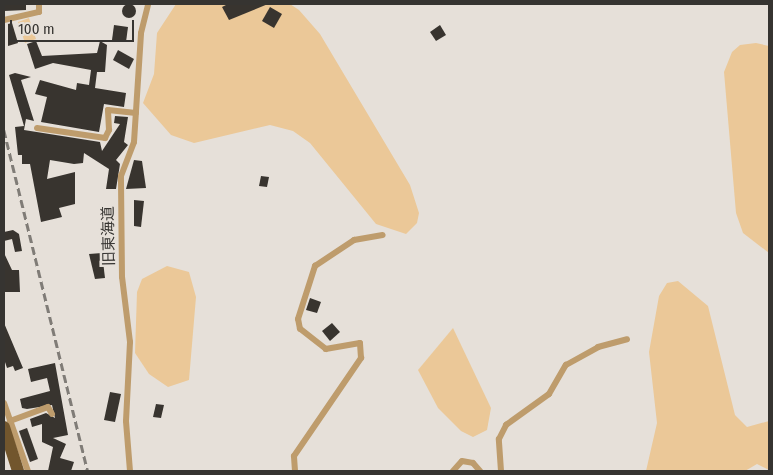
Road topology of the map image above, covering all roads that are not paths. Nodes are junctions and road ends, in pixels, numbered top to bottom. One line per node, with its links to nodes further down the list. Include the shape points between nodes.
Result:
1 (40, 4): 3 (street, via 39,12)
2 (148, 4): 4 (street, 旧東海道, via 141,33)
3 (4, 20)
4 (136, 113): 5 (street, via 108,110 110,130 105,138); 13 (street, 旧東海道, via 134,142 121,183 122,277 130,342 126,421)
5 (37, 128)
6 (383, 236): 14 (street, via 354,240 315,266 298,319 300,329 326,349 360,343 361,358 349,380 331,396 294,456)
7 (627, 338): 17 (street, via 590,350 566,365 549,394 506,425 499,439)
8 (4, 403): 10 (street)
9 (52, 414): 10 (street, via 48,407)
10 (7, 424): 11 (highway); 12 (street)
11 (18, 471)
12 (28, 471)
13 (130, 471)
14 (295, 471)
15 (453, 471): 16 (street, via 462,461 473,463)
16 (480, 471)
17 (501, 471)

